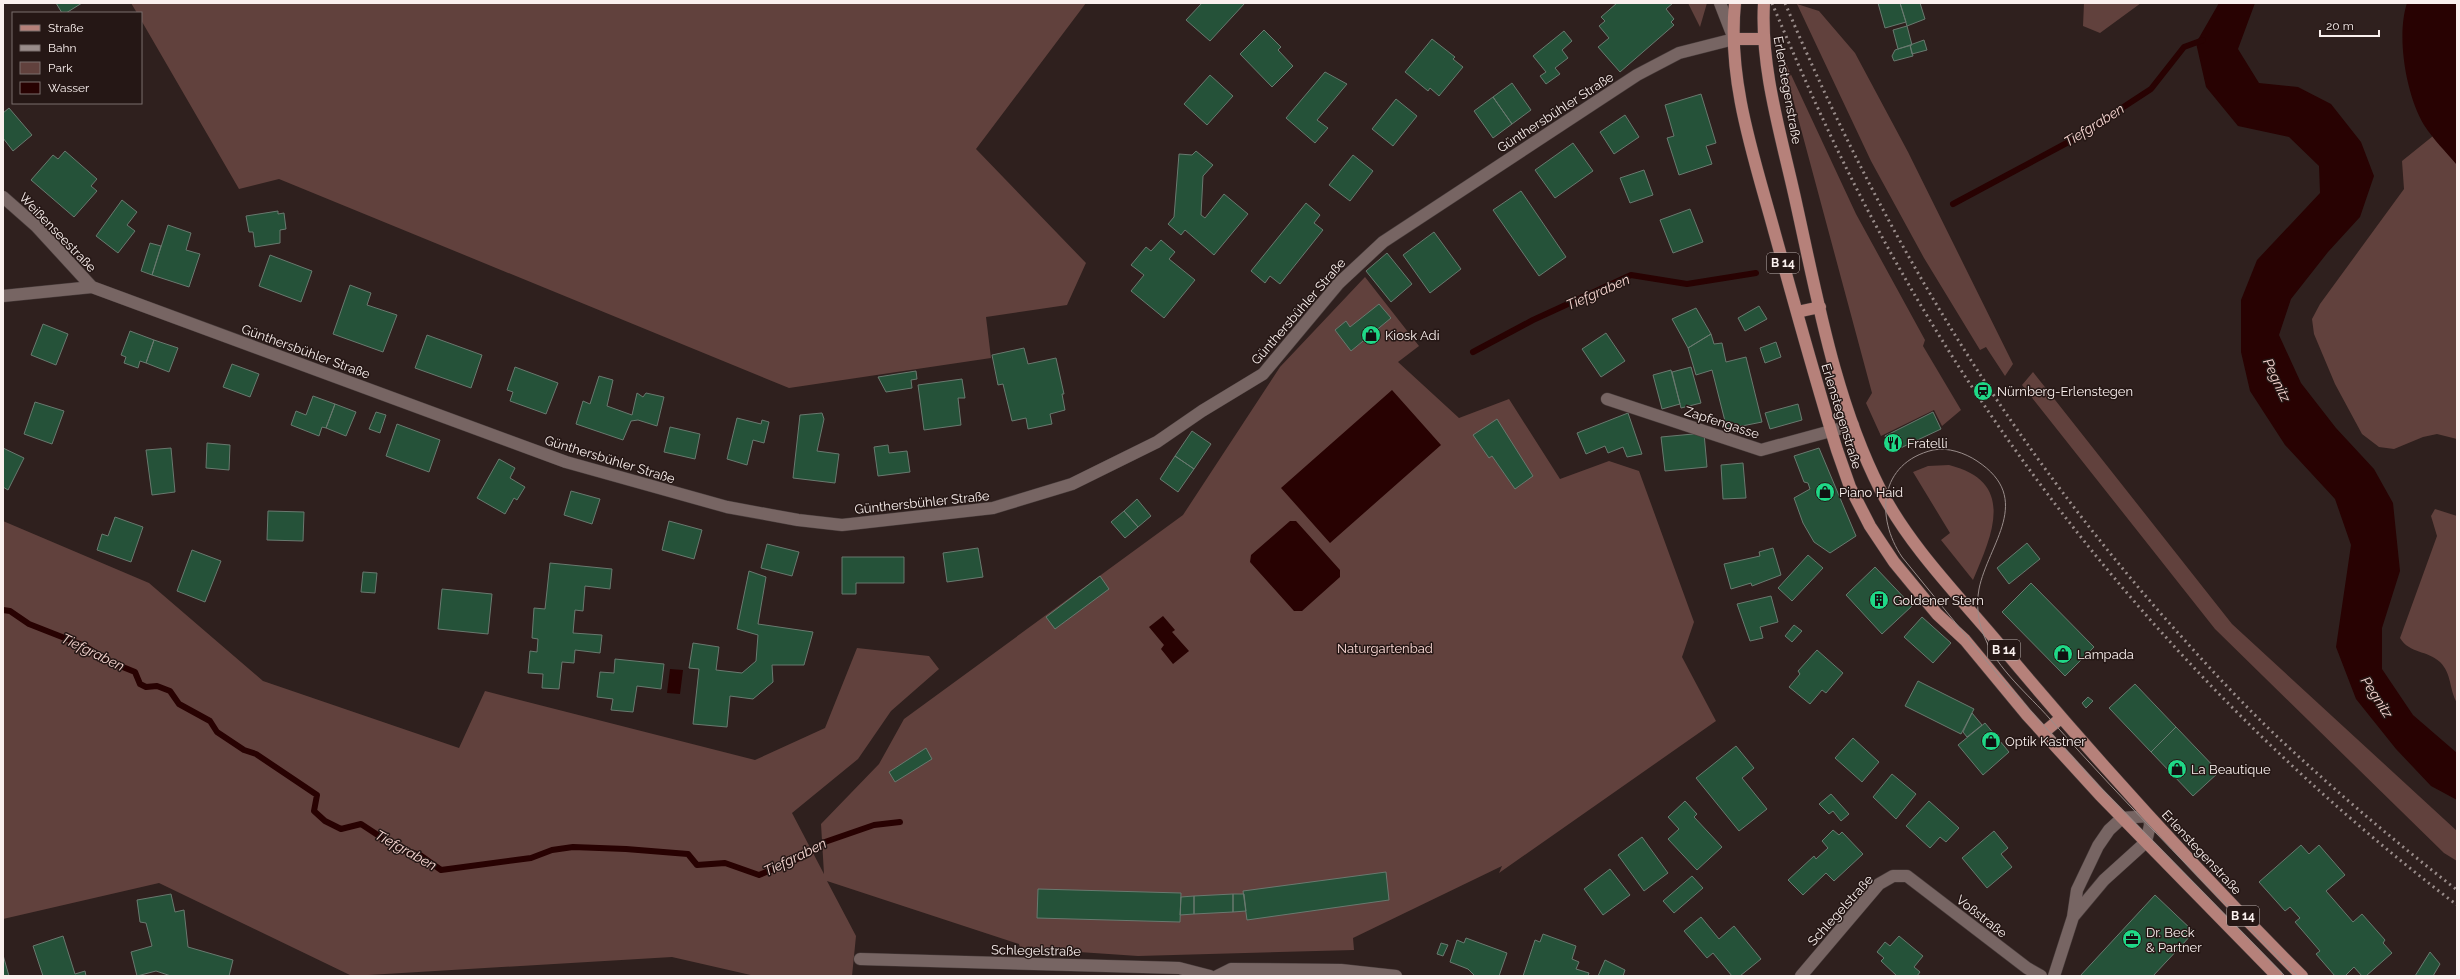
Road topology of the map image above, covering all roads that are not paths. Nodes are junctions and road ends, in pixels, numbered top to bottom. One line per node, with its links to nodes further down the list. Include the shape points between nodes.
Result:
1 (1720, 3): 4 (street)
2 (1735, 3): 4 (main road, Erlenstegenstraße / B 14)
3 (1764, 3): 5 (main road, Erlenstegenstraße / B 14)
4 (1734, 39): 5 (main road); 7 (street, Günthersbühler Straße, via 1679,53 1637,75 1383,242 1339,283 1263,374 1157,442 1072,484 993,508 842,525 727,507 566,462); 10 (main road, Erlenstegenstraße / B 14, via 1740,94 1749,141)
5 (1764, 39): 9 (main road, Erlenstegenstraße / B 14, via 1777,114)
6 (3, 196): 7 (street, Weißenseestraße, via 36,226)
7 (92, 287): 8 (street, Günthersbühler Straße)
8 (3, 296)
9 (1820, 307): 10 (main road); 12 (main road, Erlenstegenstraße / B 14)
10 (1797, 312): 13 (main road, Erlenstegenstraße / B 14)
11 (1607, 399): 13 (street, Zapfengasse, via 1761,450)
12 (1853, 425): 13 (street, Zapfengasse); 14 (main road, Erlenstegenstraße / B 14, via 1876,479 1908,533)
13 (1831, 432): 15 (main road, Erlenstegenstraße / B 14, via 1847,482 1880,543 1937,614 1965,640)
14 (2061, 718): 15 (main road); 16 (main road, Erlenstegenstraße / B 14)
15 (2043, 733): 17 (main road, Erlenstegenstraße / B 14)
16 (2149, 816): 17 (street, Erlenstegenstraße); 18 (street, Erlenstegenstraße, via 2150,825); 29 (main road, Erlenstegenstraße / B 14, via 2183,855)
17 (2122, 818): 18 (main road, Erlenstegenstraße / B 14); 20 (street, via 2109,830 2086,868 2077,890)
18 (2146, 842): 20 (street, via 2104,880); 28 (main road, Erlenstegenstraße / B 14)
19 (1907, 876): 25 (street, Schlegelstraße, via 1893,876 1880,884); 26 (street, Voßstraße)
20 (2073, 918): 27 (street)
21 (860, 959): 22 (street, Schlegelstraße, via 1179,968)
22 (1210, 976)
23 (1217, 976): 24 (street, via 1231,969 1341,970)
24 (1396, 976)
25 (1801, 976)
26 (2041, 976)
27 (2054, 976)
28 (2277, 976)
29 (2302, 976)

